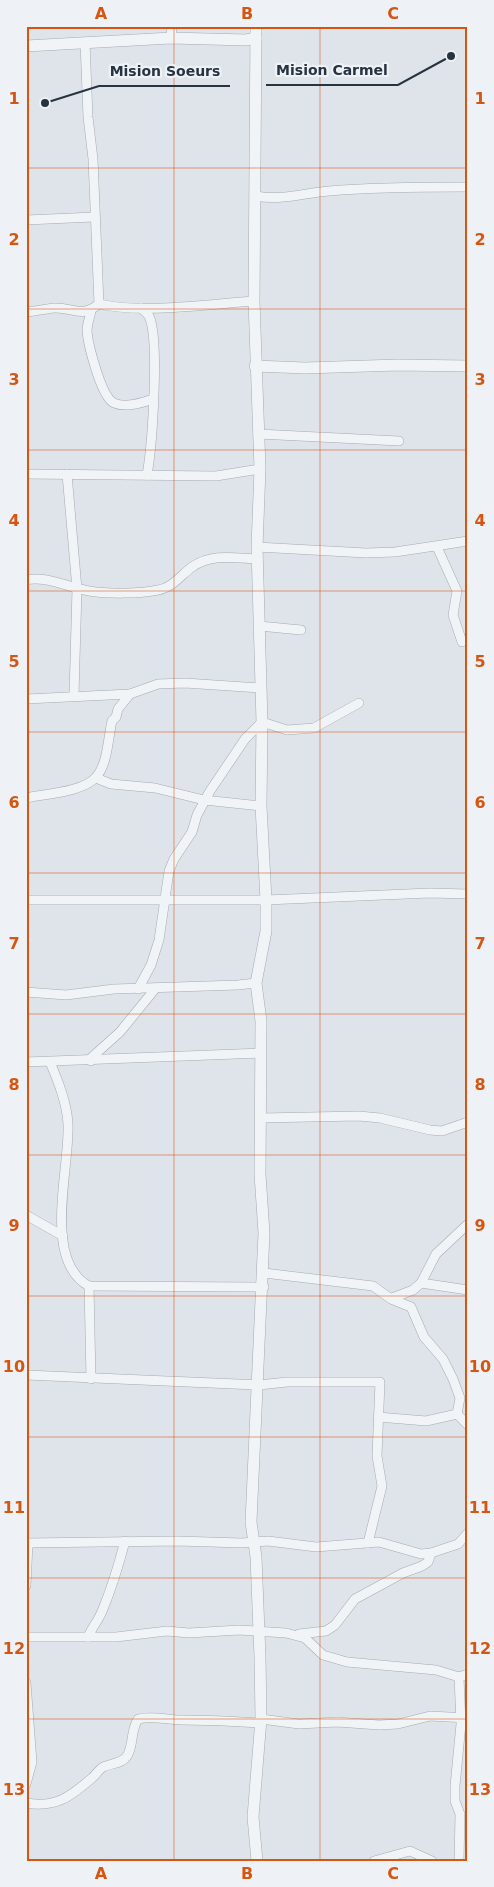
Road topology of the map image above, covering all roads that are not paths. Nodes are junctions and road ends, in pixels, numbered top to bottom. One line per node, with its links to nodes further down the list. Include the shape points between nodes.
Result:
1 (172, 32): 2 (street, via 246,40); 3 (street)
2 (256, 32): 6 (street)
3 (85, 42): 4 (street); 7 (street)
4 (26, 46)
5 (468, 187): 6 (street, via 378,187 282,198)
6 (256, 196): 9 (street)
7 (94, 217): 8 (street); 10 (street)
8 (26, 220)
9 (254, 301): 11 (street); 14 (street)
10 (99, 304): 11 (street); 12 (street)
11 (141, 308): 16 (street, via 149,316 155,355)
12 (90, 311): 13 (street, via 56,308); 16 (street, via 87,331 109,400 115,404 129,404)
13 (26, 312)
14 (256, 366): 15 (street); 17 (street)
15 (468, 366)
16 (152, 399): 22 (street)
17 (258, 434): 18 (street); 19 (street)
18 (399, 441)
19 (260, 469): 22 (street, via 216,476); 24 (street)
20 (26, 474): 21 (street)
21 (67, 474): 22 (street); 28 (street)
22 (147, 475)
23 (468, 541): 25 (street)
24 (258, 547): 25 (street, via 366,553); 26 (street)
25 (436, 547): 31 (street, via 457,591 453,615)
26 (258, 559): 28 (street, via 209,558 159,590 92,592); 29 (street)
27 (26, 580): 28 (street, via 47,580)
28 (77, 589): 34 (street)
29 (259, 626): 30 (street); 32 (street)
30 (301, 630)
31 (462, 642)
32 (261, 688): 33 (street, via 158,684); 37 (street)
33 (130, 694): 34 (street); 38 (street, via 112,721 102,766)
34 (74, 695): 35 (street)
35 (26, 700)
36 (359, 703): 37 (street, via 314,728 287,730)
37 (262, 722): 40 (street, via 245,739); 41 (street)
38 (96, 778): 39 (street, via 80,787); 40 (street, via 111,784 154,788)
39 (26, 798)
40 (204, 800): 41 (street); 45 (street, via 192,832 169,871)
41 (261, 806): 44 (street)
42 (468, 894): 44 (street)
43 (26, 900): 45 (street)
44 (266, 900): 45 (street); 46 (street, via 266,931)
45 (165, 901): 47 (street, via 151,965)
46 (256, 982): 48 (street); 50 (street)
47 (138, 989): 48 (street); 49 (street, via 66,996)
48 (155, 989): 51 (street)
49 (26, 992)
50 (261, 1053): 51 (street); 54 (street)
51 (91, 1061): 53 (street)
52 (26, 1062): 53 (street)
53 (50, 1062): 58 (street, via 68,1123 66,1181 60,1214)
54 (261, 1118): 55 (street, via 359,1116 442,1131); 59 (street)
55 (468, 1122)
56 (26, 1215): 58 (street)
57 (468, 1224): 60 (street, via 436,1254)
58 (63, 1236): 61 (street, via 74,1275)
59 (264, 1273): 62 (street); 64 (street, via 373,1286)
60 (421, 1283): 63 (street); 64 (street, via 402,1296)
61 (89, 1286): 62 (street); 66 (street)
62 (264, 1286): 67 (street)
63 (468, 1290)
64 (391, 1298): 68 (street, via 411,1307 424,1337 443,1359 460,1398)
65 (26, 1374): 66 (street)
66 (90, 1379): 67 (street)
67 (259, 1386): 69 (street, via 287,1382 380,1382); 74 (street, via 251,1522)
68 (457, 1414): 69 (street, via 426,1421); 70 (street)
69 (378, 1417): 75 (street, via 377,1456 382,1486)
70 (468, 1425)
71 (468, 1533): 76 (street, via 458,1544)
72 (124, 1540): 73 (street); 74 (street); 81 (street, via 116,1578)
73 (27, 1543): 77 (street)
74 (254, 1543): 75 (street, via 283,1541 316,1547); 78 (street)
75 (368, 1543): 76 (street, via 379,1542)
76 (431, 1553): 79 (street, via 428,1562 422,1566 402,1572 355,1599 335,1625 326,1631)
77 (26, 1586)
78 (258, 1631): 79 (street); 81 (street, via 167,1631); 85 (street)
79 (297, 1634): 82 (street, via 323,1655 333,1658)
80 (26, 1636): 81 (street)
81 (88, 1637)
82 (463, 1675): 84 (street)
83 (26, 1683): 86 (street, via 32,1762)
84 (464, 1718): 85 (street, via 430,1716 379,1725); 88 (street, via 455,1801)
85 (260, 1721): 87 (street, via 180,1720 151,1716 138,1719 132,1729 126,1758 101,1768 93,1778 56,1804); 89 (street, via 253,1817)
86 (26, 1784)
87 (26, 1804)
88 (464, 1813): 92 (street)
89 (257, 1861)
90 (374, 1861): 91 (street, via 410,1851)
91 (432, 1861)
92 (459, 1861)

